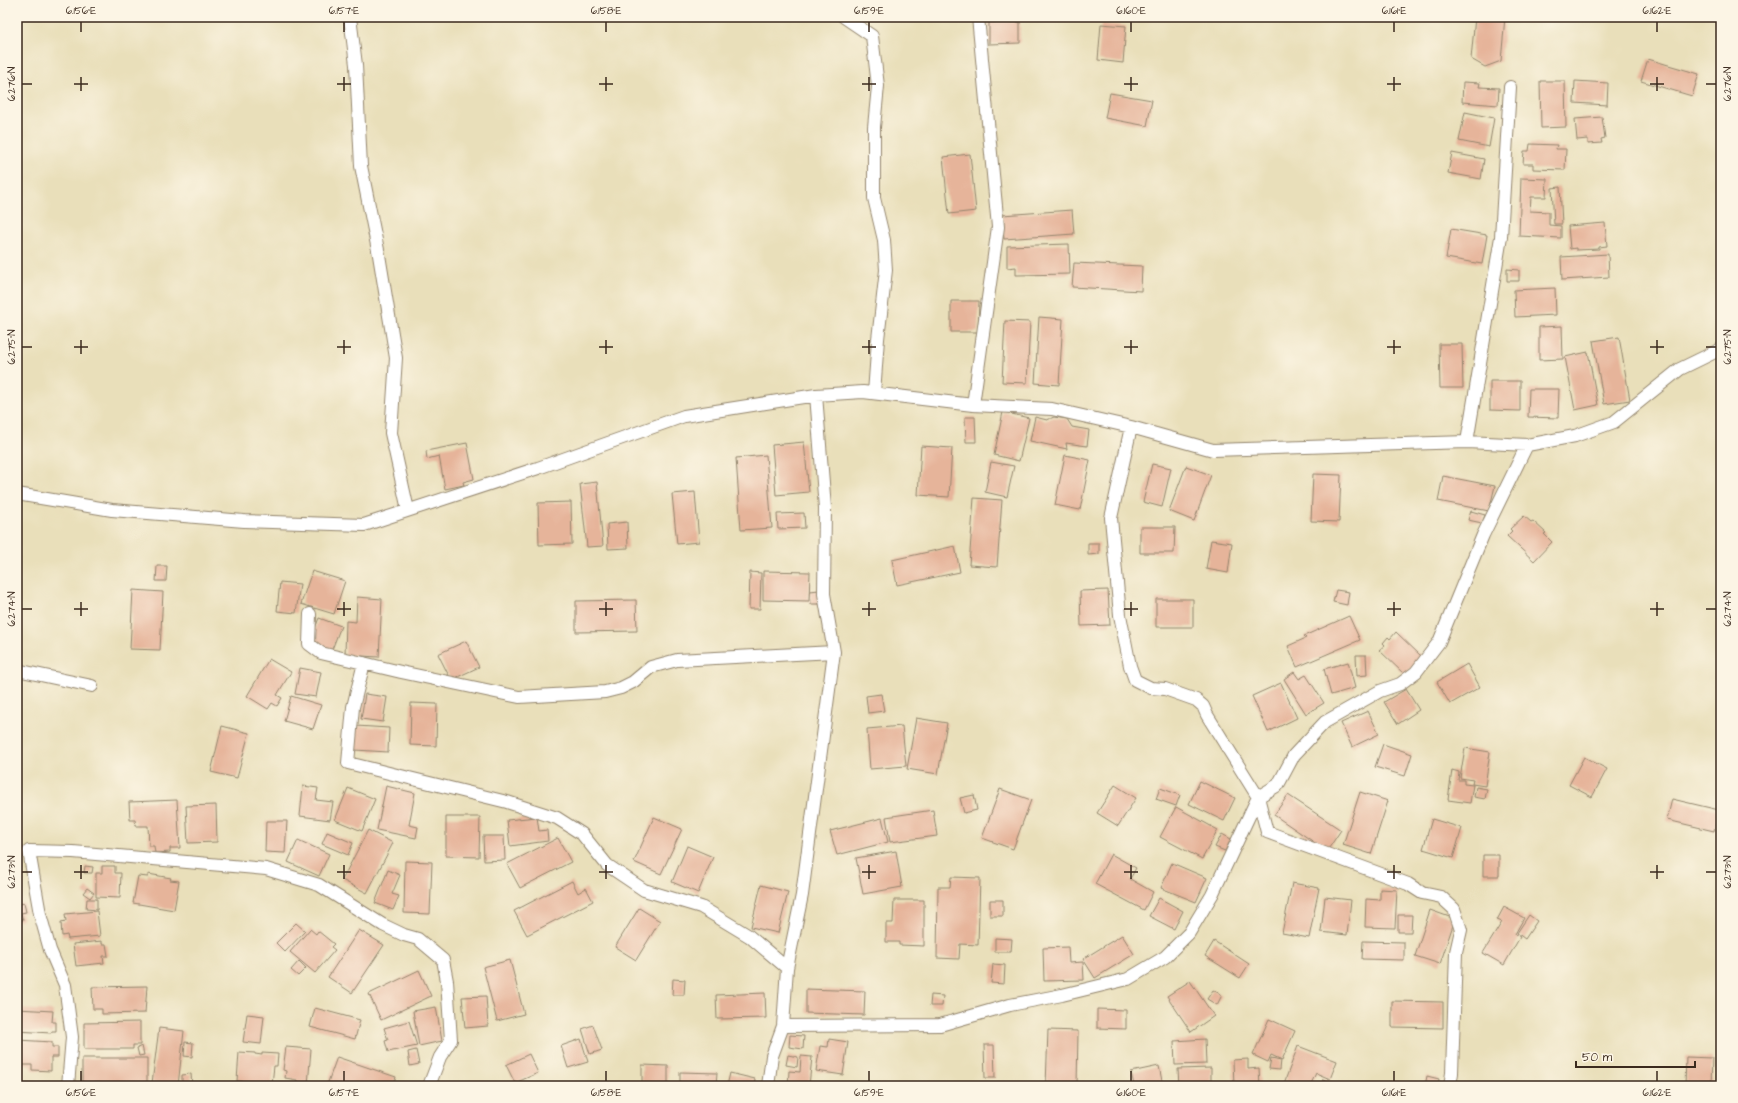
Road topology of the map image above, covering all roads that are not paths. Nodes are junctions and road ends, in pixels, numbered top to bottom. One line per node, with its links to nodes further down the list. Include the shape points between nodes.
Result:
1 (350, 17): 13 (street, via 356,65 361,166 396,358 391,433)
2 (844, 17): 6 (street, via 872,36 878,86 874,127 874,198 884,240 886,270)
3 (978, 17): 8 (street, via 998,227)
4 (1510, 87): 10 (street, via 1501,237)
5 (1721, 349): 11 (street, via 1680,369 1614,422 1575,436)
6 (874, 393): 7 (street); 8 (street)
7 (816, 395): 13 (street, via 684,416 538,468); 15 (street, via 825,508 824,594)
8 (973, 405): 9 (street, via 1052,409)
9 (1131, 427): 10 (street, via 1213,450); 19 (street, via 1111,518 1120,615 1130,666 1135,680 1151,688 1183,694 1203,706)
10 (1467, 442): 11 (street)
11 (1527, 445): 19 (street, via 1483,535 1439,642 1416,672 1400,684 1380,691 1325,722 1294,755 1278,785)
12 (17, 494): 13 (street, via 112,510 244,521 364,524)
13 (408, 510)
14 (310, 614): 16 (street, via 309,644 321,653)
15 (834, 652): 16 (street, via 677,660 651,667 621,688 605,692 545,697 519,697); 20 (street, via 802,895)
16 (364, 663): 20 (street, via 353,707 348,763 507,802 557,818 582,834 607,866 644,890 701,908 749,936)
17 (17, 670): 18 (street)
18 (92, 686)
19 (1258, 797): 21 (street, via 1212,895 1189,933 1165,957 1128,979 1010,1005 940,1025); 25 (street, via 1267,832 1408,884 1422,893 1441,897 1454,909 1461,930 1456,952)
20 (787, 968): 21 (street)
21 (783, 1026): 24 (street, via 772,1056)
22 (71, 1086): 23 (street, via 72,1037 65,985 50,950 40,914 29,851 73,852 266,869 318,885 383,924 418,939 443,960 447,981 451,1040 440,1057)
23 (429, 1086)
24 (768, 1086)
25 (1450, 1086)

